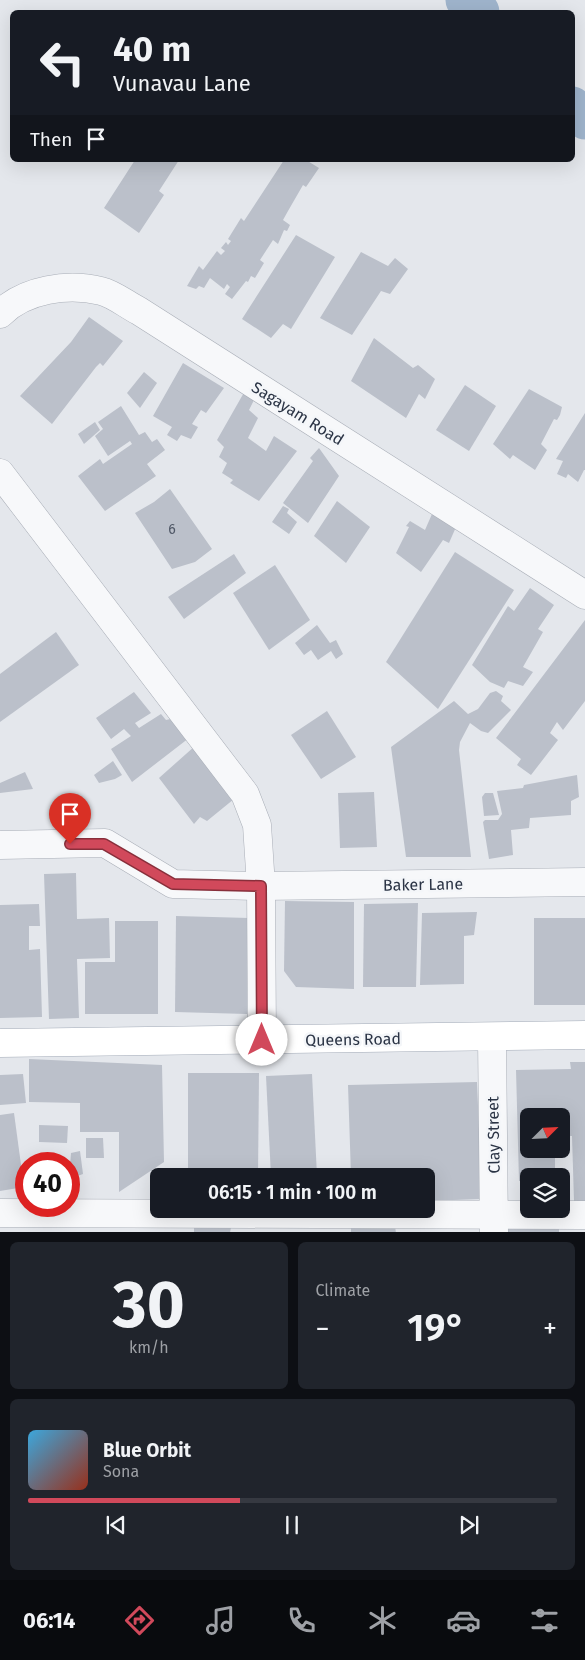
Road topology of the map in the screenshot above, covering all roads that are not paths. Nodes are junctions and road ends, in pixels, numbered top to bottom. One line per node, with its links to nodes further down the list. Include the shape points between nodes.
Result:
1 (0, 314): 3 (street, Sagayam Road, via 30,295 64,287 102,292 139,311)
2 (0, 472): 6 (street, via 245,794 257,825)
3 (585, 595)
4 (0, 845): 6 (street, Baker Lane, via 104,844 173,884)
5 (585, 882): 6 (street, Baker Lane)
6 (261, 886): 9 (street)
7 (585, 1035): 8 (main road, Queens Road)
8 (492, 1037): 9 (main road, Queens Road); 13 (street, Clay Street)
9 (262, 1040): 10 (main road, Queens Road)
10 (0, 1043)
11 (0, 1213): 13 (street)
12 (585, 1215): 13 (street)
13 (494, 1224)

